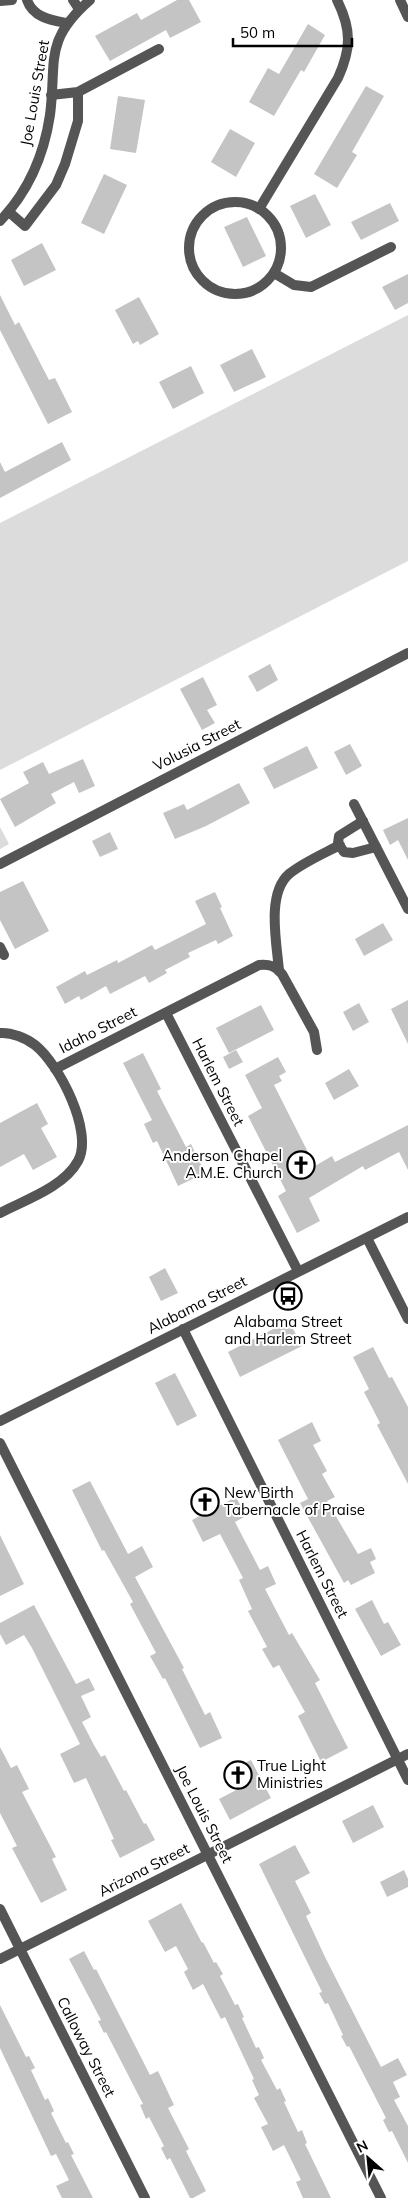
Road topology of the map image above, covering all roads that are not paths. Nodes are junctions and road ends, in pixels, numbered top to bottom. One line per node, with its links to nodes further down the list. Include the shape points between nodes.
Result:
1 (12, 0): 7 (street)
2 (27, 0): 10 (street, via 35,13)
3 (73, 0): 8 (street)
4 (90, 0): 8 (street, Joe Louis Street)
5 (337, 0): 14 (street, via 348,34 346,59 338,78)
6 (400, 0): 9 (street)
7 (0, 1)
8 (80, 9): 10 (street, Joe Louis Street)
9 (408, 17)
10 (66, 23): 13 (street, Joe Louis Street, via 52,62)
11 (158, 49): 12 (street)
12 (78, 92): 13 (street); 15 (street, via 78,121 56,185 25,226)
13 (51, 95): 15 (street, Joe Louis Street, via 45,139 35,169)
14 (259, 209): 18 (street, via 276,226 281,242 280,258); 18 (street, via 237,202 221,205 204,214 194,227 190,258 197,274 208,286 223,292 249,292 263,285)
15 (9, 212): 16 (street, Joe Louis Street)
16 (0, 221)
17 (391, 247): 18 (street, via 311,287 294,285)
18 (274, 273)
19 (408, 653): 24 (street, Volusia Street)
20 (354, 804): 21 (street)
21 (363, 821): 22 (street, via 339,836); 23 (street)
22 (340, 845): 23 (street, via 344,852 353,853); 26 (street, via 288,875 278,891 274,917)
23 (376, 847): 25 (street)
24 (0, 864)
25 (408, 909)
26 (278, 969): 27 (street, Idaho Street, via 268,964 259,965); 29 (street, via 314,1032)
27 (166, 1013): 30 (street, Idaho Street); 34 (street, Harlem Street)
28 (0, 1033): 30 (street, via 9,1032 35,1045)
29 (317, 1050)
30 (55, 1068): 31 (street, Idaho Street, via 79,1119 83,1144 81,1155 68,1174 51,1187)
31 (0, 1213)
32 (408, 1218): 33 (street, Alabama Street)
33 (367, 1238): 34 (street, Alabama Street); 35 (street)
34 (298, 1271): 36 (street, Alabama Street)
35 (408, 1320)
36 (183, 1328): 37 (street, Alabama Street); 40 (street, Harlem Street)
37 (0, 1421)
38 (0, 1444): 42 (street, Joe Louis Street)
39 (408, 1754): 40 (street, Arizona Street)
40 (398, 1760): 41 (street, Harlem Street); 42 (street, Arizona Street)
41 (408, 1780)
42 (208, 1855): 44 (street, Arizona Street); 47 (street, Joe Louis Street)
43 (0, 1909): 44 (street, Calloway Street)
44 (20, 1949): 45 (street, Arizona Street); 46 (street, Calloway Street)
45 (0, 1959)
46 (145, 2198)
47 (380, 2198)

